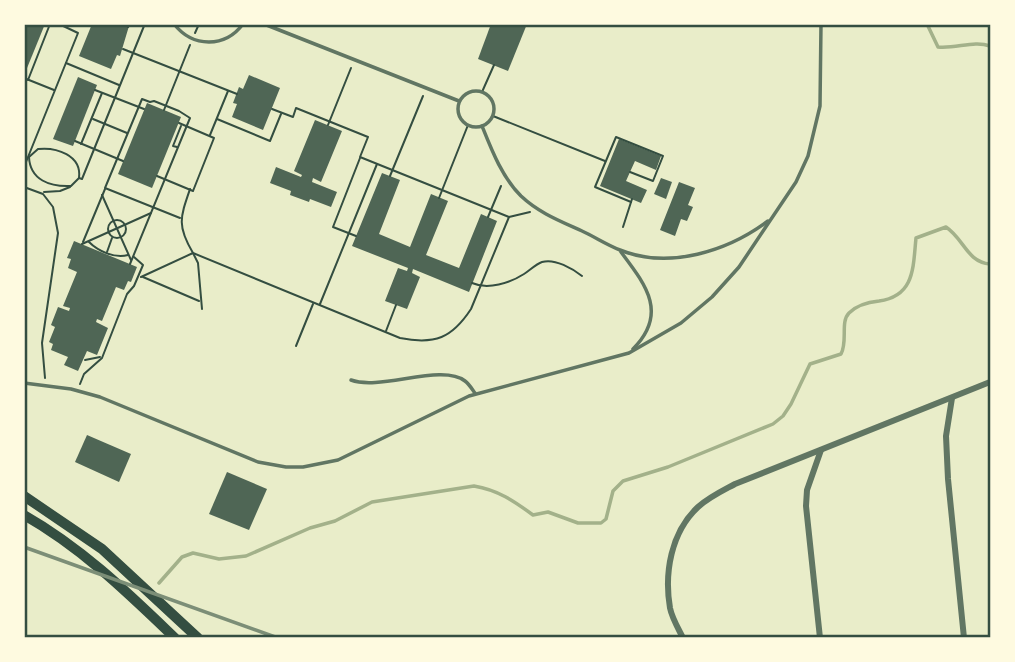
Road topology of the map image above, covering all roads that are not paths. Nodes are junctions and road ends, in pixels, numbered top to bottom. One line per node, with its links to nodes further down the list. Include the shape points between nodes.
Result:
1 (174, 24): 2 (lane, via 193,40 214,43 234,35)
2 (243, 24)
3 (264, 24): 5 (lane)
4 (821, 24): 7 (lane, via 818,120 796,182)
5 (459, 102): 6 (lane, via 460,119); 6 (lane, via 467,93 482,92 492,101 492,116)
6 (482, 126): 8 (lane, via 505,175 521,196 538,210)
7 (772, 218): 8 (lane, via 734,242 694,255 661,258); 9 (lane, via 712,297 681,323)
8 (620, 250): 9 (lane, via 651,300 644,335)
9 (629, 352): 13 (lane)
10 (351, 380): 13 (lane, via 368,383 452,374)
11 (990, 382): 14 (street)
12 (24, 383): 13 (lane, via 100,397 258,462 286,467 338,460)
13 (475, 393)
14 (952, 398): 15 (street); 22 (street, via 946,436 948,479)
15 (821, 450): 20 (street, via 735,484 693,513 669,564 673,617); 21 (street, via 806,506)
16 (24, 496): 19 (main road, via 102,549)
17 (24, 515): 18 (main road, via 98,565)
18 (175, 638)
19 (198, 638)
20 (683, 638)
21 (820, 638)
22 (964, 638)

